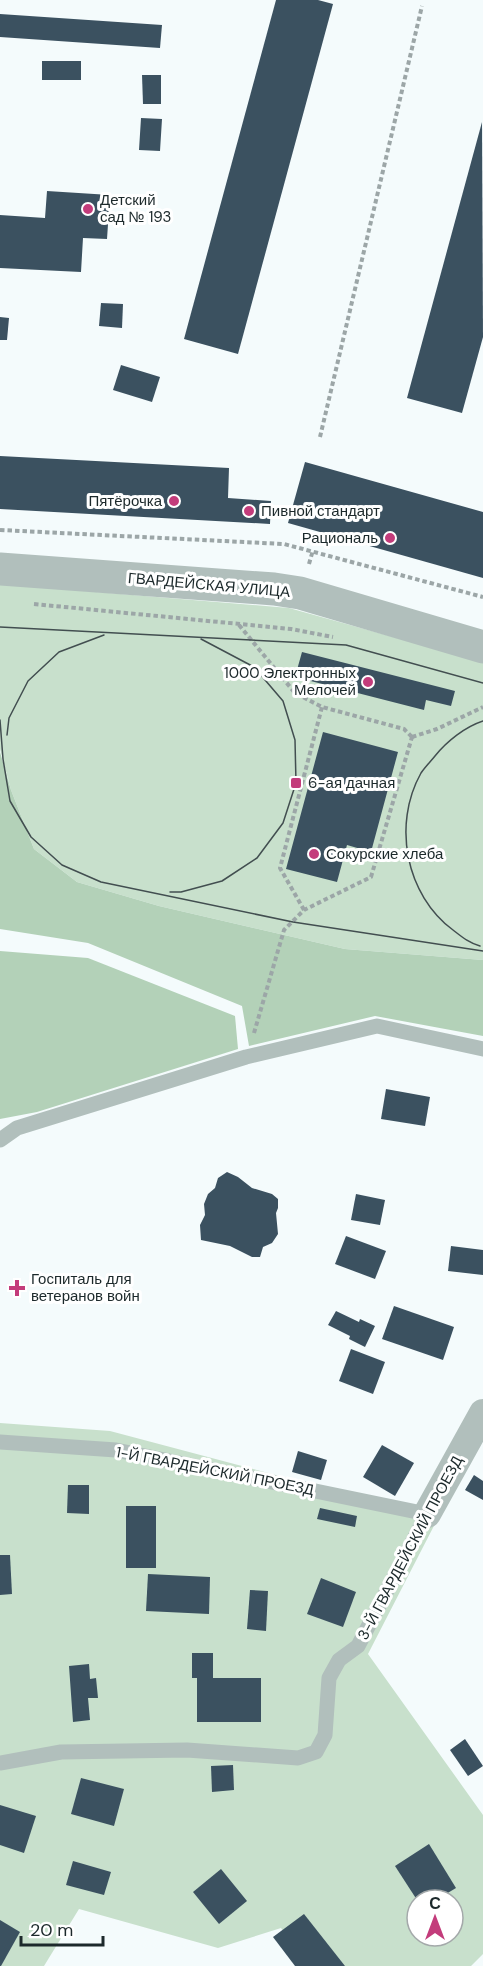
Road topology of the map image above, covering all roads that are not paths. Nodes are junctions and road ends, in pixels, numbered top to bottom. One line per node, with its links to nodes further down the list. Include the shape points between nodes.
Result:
1 (0, 569): 2 (street, ГВАРДЕЙСКАЯ УЛИЦА, via 292,592)
2 (483, 647)
3 (483, 1049): 4 (lane, via 377,1026 234,1060 17,1128)
4 (0, 1140)
5 (483, 1413): 7 (street, 3-Й ГВАРДЕЙСКИЙ ПРОЕЗД)
6 (0, 1442): 7 (lane, 1-Й ГВАРДЕЙСКИЙ ПРОЕЗД, via 116,1450)
7 (427, 1514): 8 (lane, 3-Й ГВАРДЕЙСКИЙ ПРОЕЗД, via 358,1646 339,1660 329,1678 325,1735 316,1752 298,1758 187,1750 61,1752)
8 (0, 1763)

